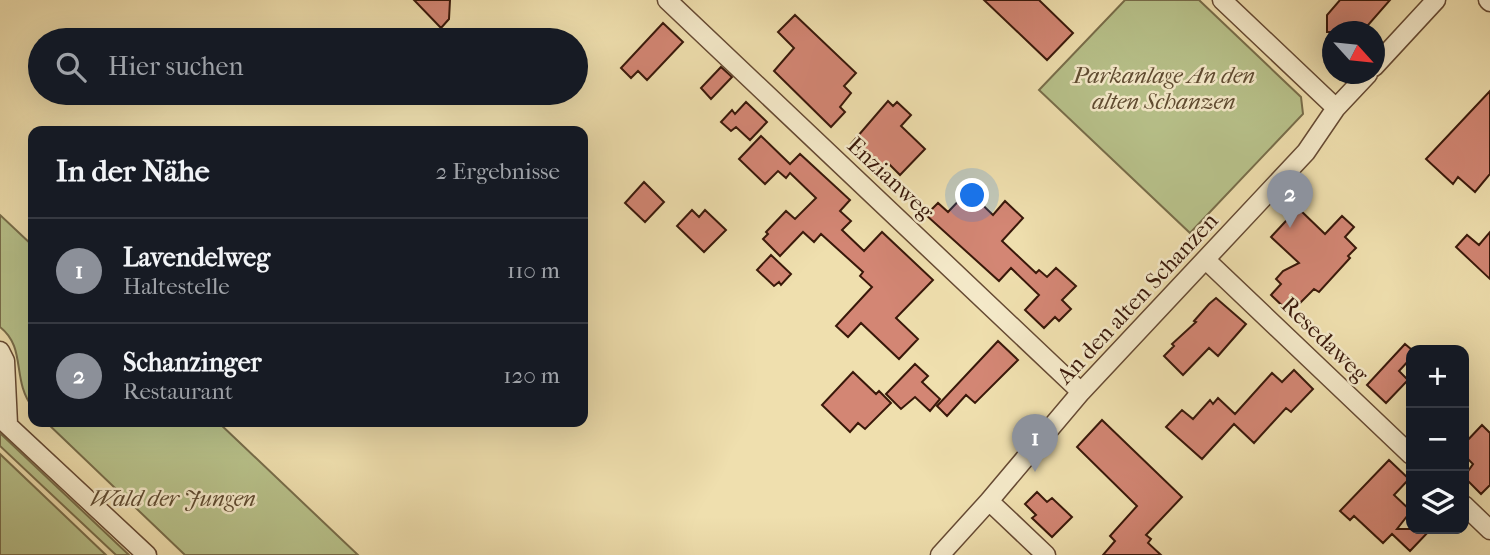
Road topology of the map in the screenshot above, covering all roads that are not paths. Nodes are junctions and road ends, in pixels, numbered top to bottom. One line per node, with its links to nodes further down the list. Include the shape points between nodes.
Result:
1 (667, 0): 9 (street, Enzianweg)
2 (1222, 0): 6 (street)
3 (1436, 0): 4 (street)
4 (1385, 55)
5 (1359, 84): 6 (street, An den alten Schanzen)
6 (1336, 108): 7 (street, An den alten Schanzen, via 1306,152)
7 (1206, 260): 9 (street, An den alten Schanzen); 11 (street, Resedaweg)
8 (0, 351): 10 (street, via 5,361)
9 (1081, 392): 12 (street, An den alten Schanzen)
10 (4, 421): 15 (street)
11 (1406, 450)
12 (989, 501): 16 (street, An den alten Schanzen); 17 (street)
13 (1469, 510): 14 (street)
14 (1490, 530)
15 (147, 555)
16 (940, 555)
17 (1046, 555)

